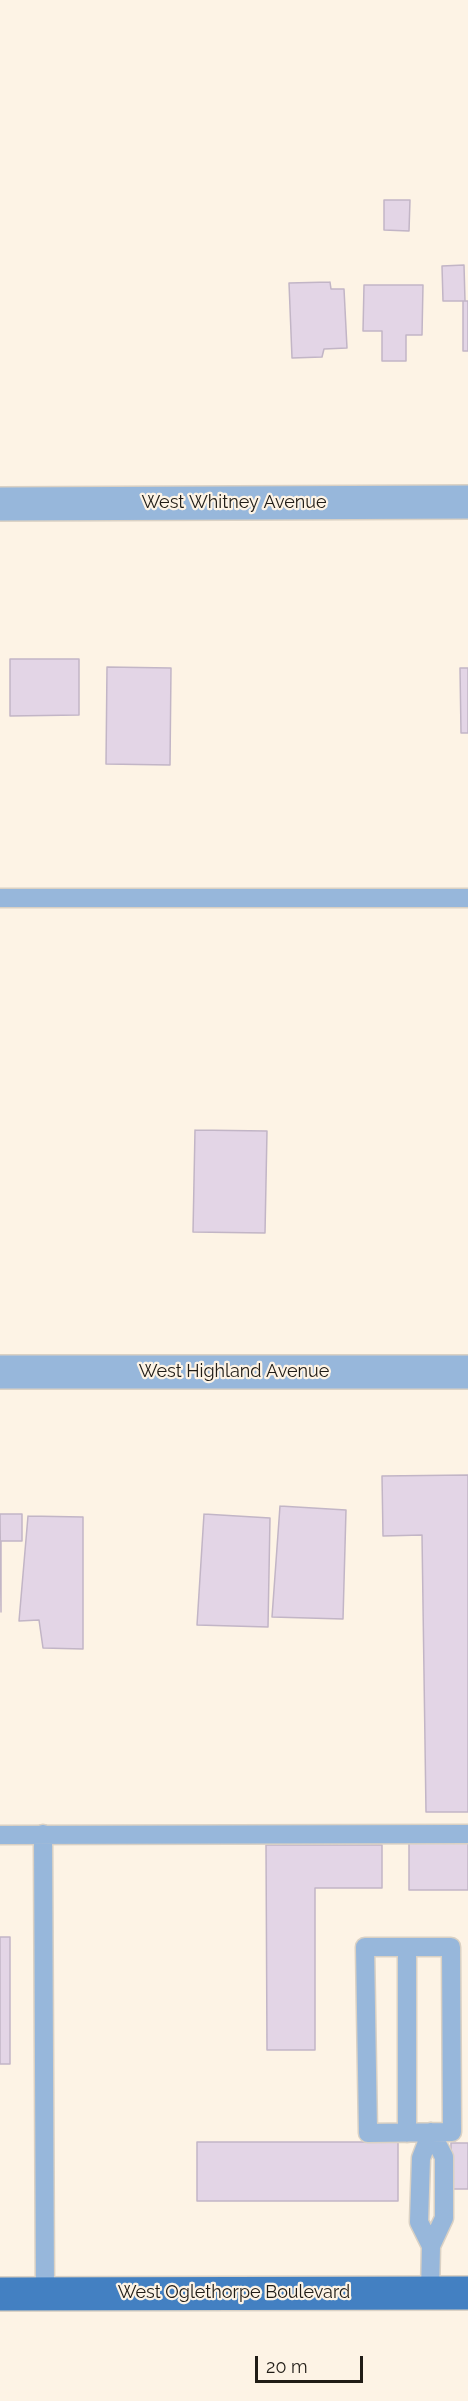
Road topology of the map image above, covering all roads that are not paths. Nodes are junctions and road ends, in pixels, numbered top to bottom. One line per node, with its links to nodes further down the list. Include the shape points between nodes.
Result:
1 (468, 502): 2 (street, West Whitney Avenue)
2 (0, 504)
3 (0, 898): 4 (lane)
4 (468, 898)
5 (0, 1372): 6 (street, West Highland Avenue)
6 (468, 1372)
7 (43, 1834): 8 (lane); 9 (lane); 17 (lane)
8 (468, 1834)
9 (0, 1835)
10 (407, 1947): 11 (lane, via 451,1947 452,2132); 12 (lane); 12 (lane, via 365,1947 368,2133)
11 (431, 2132): 12 (lane); 13 (lane, via 421,2158 419,2222); 13 (lane, via 444,2157 444,2218)
12 (407, 2133)
13 (431, 2246): 14 (lane)
14 (430, 2293): 15 (main road, West Oglethorpe Boulevard); 17 (main road, West Oglethorpe Boulevard)
15 (468, 2293)
16 (0, 2294): 17 (main road, West Oglethorpe Boulevard)
17 (45, 2294)

